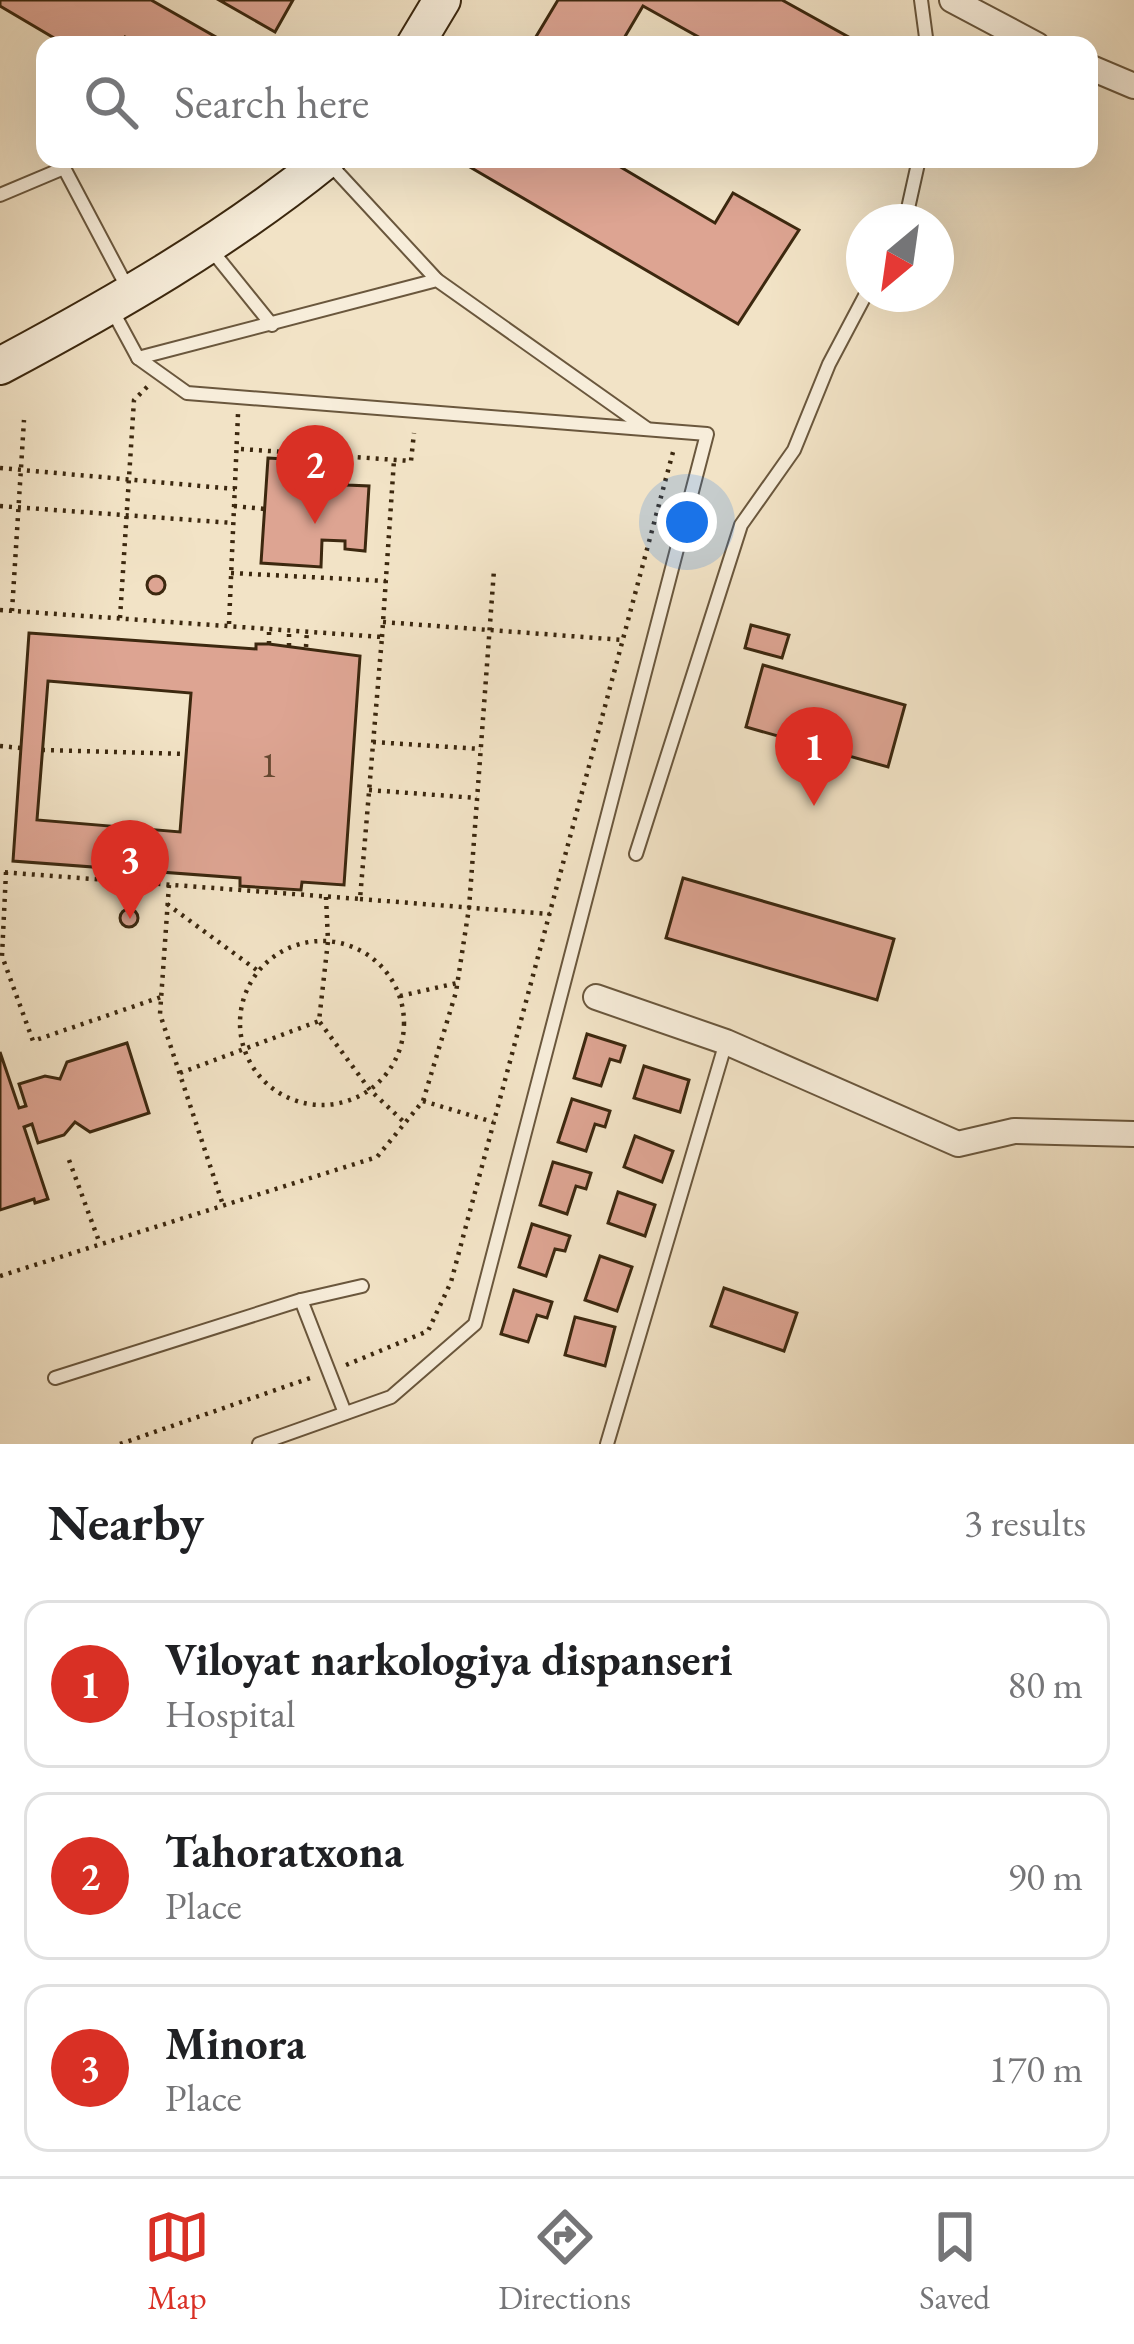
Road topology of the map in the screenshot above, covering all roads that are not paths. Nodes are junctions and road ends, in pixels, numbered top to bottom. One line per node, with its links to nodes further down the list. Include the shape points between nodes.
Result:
1 (442, 0): 4 (main road)
2 (921, 0): 5 (lane)
3 (952, 0): 6 (street)
4 (420, 36)
5 (926, 36)
6 (1020, 36)
7 (1098, 72): 8 (street)
8 (1134, 86)
9 (58, 168): 14 (lane)
10 (71, 168): 18 (lane)
11 (314, 168): 16 (main road)
12 (334, 168): 17 (lane)
13 (917, 168): 15 (lane)
14 (0, 195)
15 (909, 204)
16 (208, 246): 18 (main road); 20 (lane)
17 (436, 280): 20 (lane); 23 (lane)
18 (120, 300): 21 (lane); 22 (main road)
19 (856, 312): 24 (lane, via 794,450 741,525)
20 (272, 325): 21 (lane)
21 (138, 358): 23 (lane, via 187,393)
22 (0, 366)
23 (646, 429): 31 (lane, via 707,434 475,1324 391,1397)
24 (636, 854)
25 (596, 997): 26 (street)
26 (726, 1042): 27 (street, via 958,1144 1014,1131); 33 (lane)
27 (1134, 1134)
28 (362, 1286): 29 (lane)
29 (301, 1300): 30 (lane); 31 (lane)
30 (55, 1378)
31 (345, 1413): 32 (lane)
32 (259, 1444)
33 (607, 1444)

